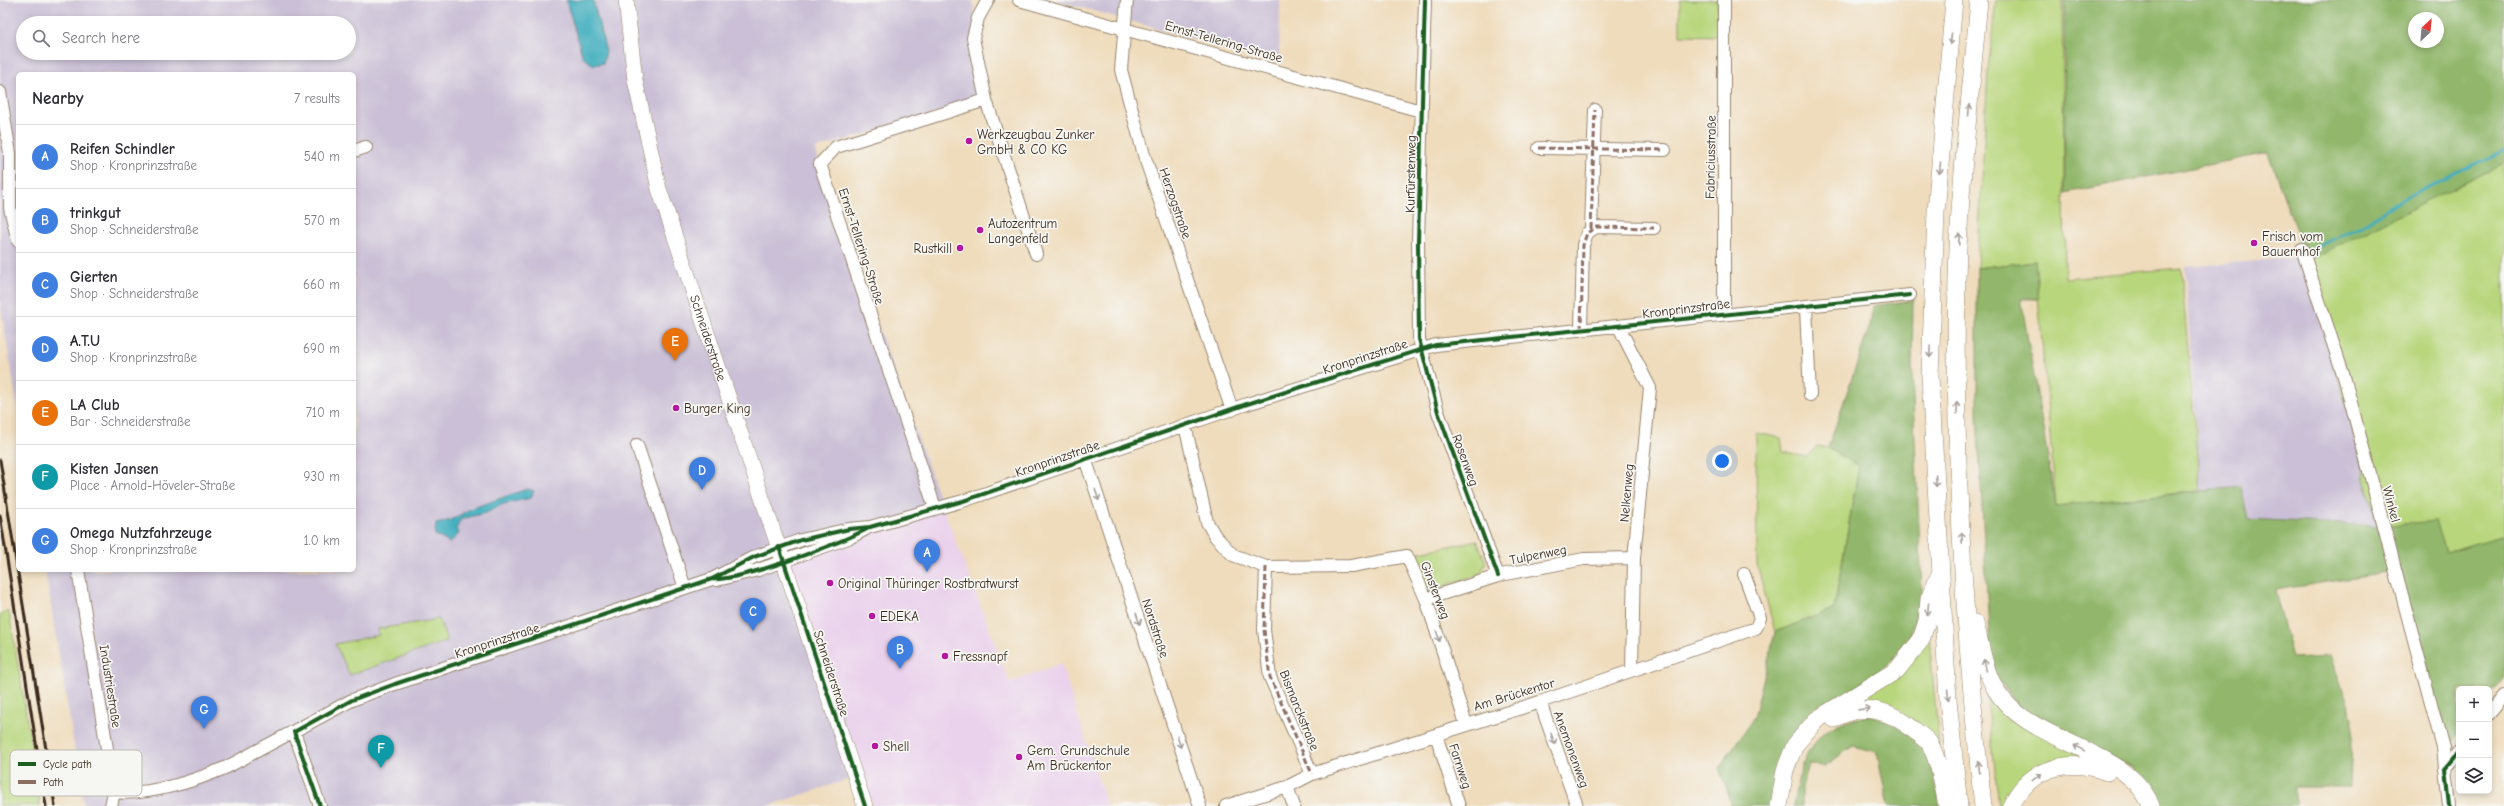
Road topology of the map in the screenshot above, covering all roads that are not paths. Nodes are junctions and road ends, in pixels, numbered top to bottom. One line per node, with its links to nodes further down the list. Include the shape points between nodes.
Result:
1 (626, 0): 36 (main road, Schneiderstraße, via 635,80 659,189)
2 (988, 0): 11 (street, via 978,18 973,38)
3 (1019, 0): 9 (street, Ernst-Tellering-Straße)
4 (1127, 0): 9 (street, Herzogstraße)
5 (1425, 0): 13 (street, Kurfürstenweg)
6 (1724, 0): 26 (street, Fabriciusstraße)
7 (1954, 0): 40 (highway, one-way to 40, via 1931,313 1930,376)
8 (1979, 0): 43 (highway, one-way to 8, via 1956,377 1957,278)
9 (1126, 29): 13 (street, Ernst-Tellering-Straße); 31 (street, Herzogstraße, via 1121,70 1142,148)
10 (0, 92): 21 (street, via 10,153 10,208)
11 (986, 100): 23 (street); 35 (street, Ernst-Tellering-Straße, via 836,147 820,164)
12 (1595, 110): 16 (street)
13 (1421, 111): 29 (street, Kurfürstenweg, via 1418,241 1419,339)
14 (366, 147): 17 (street)
15 (1539, 148): 16 (street)
16 (1594, 148): 18 (street); 20 (street)
17 (356, 150)
18 (1665, 150)
19 (1654, 228): 20 (street)
20 (1591, 229): 28 (street, via 1583,244)
21 (16, 233)
22 (2302, 249): 55 (street, Winkel, via 2347,388 2441,740)
23 (1036, 254)
24 (1910, 296): 25 (street, Kronprinzstraße)
25 (1806, 308): 26 (street, Kronprinzstraße); 30 (street)
26 (1724, 314): 27 (street, Kronprinzstraße)
27 (1619, 327): 28 (street, Kronprinzstraße); 37 (street, Nelkenweg, via 1650,388)
28 (1581, 330): 29 (street, Kronprinzstraße, via 1490,338)
29 (1422, 349): 31 (street, Kronprinzstraße); 42 (street, Rosenweg, via 1438,412)
30 (1810, 395)
31 (1232, 410): 32 (street, Kronprinzstraße)
32 (1185, 426): 34 (street, Kronprinzstraße); 38 (street, via 1207,522 1233,555)
33 (637, 445): 44 (street)
34 (1085, 458): 35 (street, Kronprinzstraße, via 963,501); 64 (street, Nordstraße, one-way to 64)
35 (935, 508): 36 (street, Kronprinzstraße, via 870,527 851,537)
36 (782, 554): 44 (street, Kronprinzstraße, via 722,580 712,579); 63 (main road, Schneiderstraße)
37 (1634, 558): 42 (street, Tulpenweg, via 1584,559); 46 (street, Nelkenweg)
38 (1266, 567): 45 (street, Ginsterweg, via 1351,566 1407,556); 56 (street, Bismarckstraße, via 1264,630 1270,677)
39 (78, 572): 53 (street, Industriestraße)
40 (1941, 572): 68 (highway, one-way to 68, via 1929,599 1927,621 1920,640 1897,670 1816,720 1795,745 1785,770); 71 (highway, one-way to 71, via 1948,700)
41 (1744, 574): 46 (street, Am Brückentor, via 1760,618 1758,627)
42 (1498, 576): 45 (street, Tulpenweg)
43 (1963, 577): 72 (highway, one-way to 43); 75 (highway, one-way to 43, via 2138,784 2121,770 2024,718 2008,706 1986,671)
44 (685, 588): 51 (street, Kronprinzstraße, via 395,684 352,700)
45 (1426, 599): 50 (street, Ginsterweg, one-way to 50)
46 (1632, 670): 48 (street, Am Brückentor)
47 (2504, 696): 49 (street)
48 (1540, 702): 50 (street, Am Brückentor); 67 (street, Anemonenweg, one-way to 67)
49 (2492, 710)
50 (1466, 724): 52 (street, Am Brückentor)
51 (294, 732): 58 (street, Kronprinzstraße, via 208,775); 62 (street)
52 (1436, 735): 56 (street, Am Brückentor); 60 (street, Farnweg)
53 (107, 750)
54 (2456, 755): 55 (street)
55 (2445, 768): 76 (street, Winkel)
56 (1312, 774): 57 (street, Am Brückentor)
57 (1287, 787): 65 (street, Am Brückentor); 66 (street)
58 (142, 792)
59 (113, 796): 61 (street, Industriestraße)
60 (1457, 805)
61 (111, 806)
62 (320, 806)
63 (865, 806)
64 (1200, 806)
65 (1226, 806)
66 (1294, 806)
67 (1577, 806)
68 (1779, 806)
69 (1786, 806): 70 (highway, one-way to 70, via 1792,772 1801,748 1821,726 1846,712 1871,708 1901,719 1929,743 1941,769)
70 (1947, 806)
71 (1959, 806)
72 (1983, 806)
73 (2011, 806): 74 (highway, one-way to 74, via 2024,787 2040,774 2074,764 2089,765 2117,775 2134,789)
74 (2145, 806)
75 (2151, 806)
76 (2449, 806)

